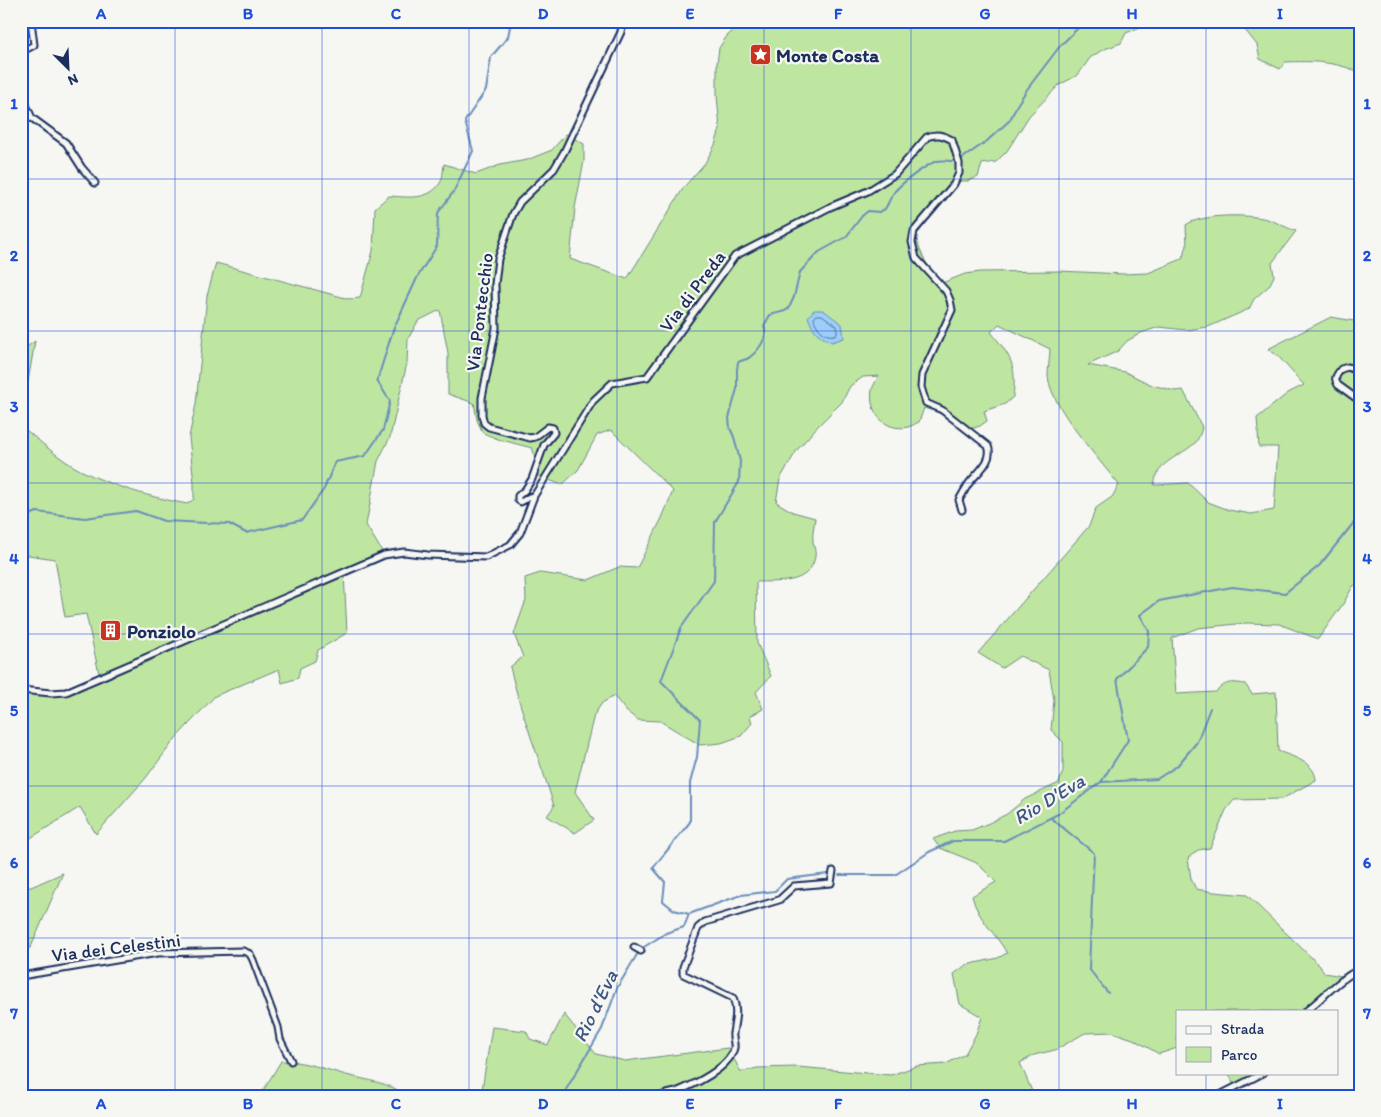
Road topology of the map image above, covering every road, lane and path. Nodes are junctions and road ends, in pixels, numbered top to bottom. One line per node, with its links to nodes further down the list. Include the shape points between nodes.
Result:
1 (31, 21): 3 (street, via 34,45)
2 (623, 21): 10 (street, Via Pontecchio, via 621,32 565,150 554,169 520,202 498,259 496,328 482,398 482,415 489,427 530,438 548,427 554,428 532,479 518,500 521,502)
3 (21, 52)
4 (21, 94): 5 (street)
5 (32, 118): 6 (street); 7 (street, via 66,142)
6 (21, 119)
7 (95, 183)
8 (1360, 372): 9 (street, via 1348,367 1341,369 1335,377 1338,385)
9 (1360, 401)
10 (534, 496): 11 (street, Via di Preda, via 592,400 612,383 647,377 735,256 868,191 895,174 927,137 934,134 952,140 959,173 954,184 914,231 912,242 916,258 946,292 952,310 922,375 922,387 926,403 942,410 988,446 990,451 987,461 959,500); 12 (street, via 520,533 510,545 486,557 404,552 384,555 66,692)
11 (962, 510)
12 (21, 690)
13 (833, 871): 21 (street, via 831,882 794,886 779,900 705,922 698,928 683,974 733,998 737,1007 732,1036 734,1048 712,1074)
14 (634, 947): 15 (street)
15 (641, 950)
16 (1360, 969): 18 (street, via 1347,975)
17 (21, 976): 19 (street, Via dei Celestini, via 158,953 243,951 253,960 280,1039)
18 (1307, 1010)
19 (291, 1061)
20 (1261, 1074): 22 (street)
21 (661, 1096)
22 (1218, 1096)

